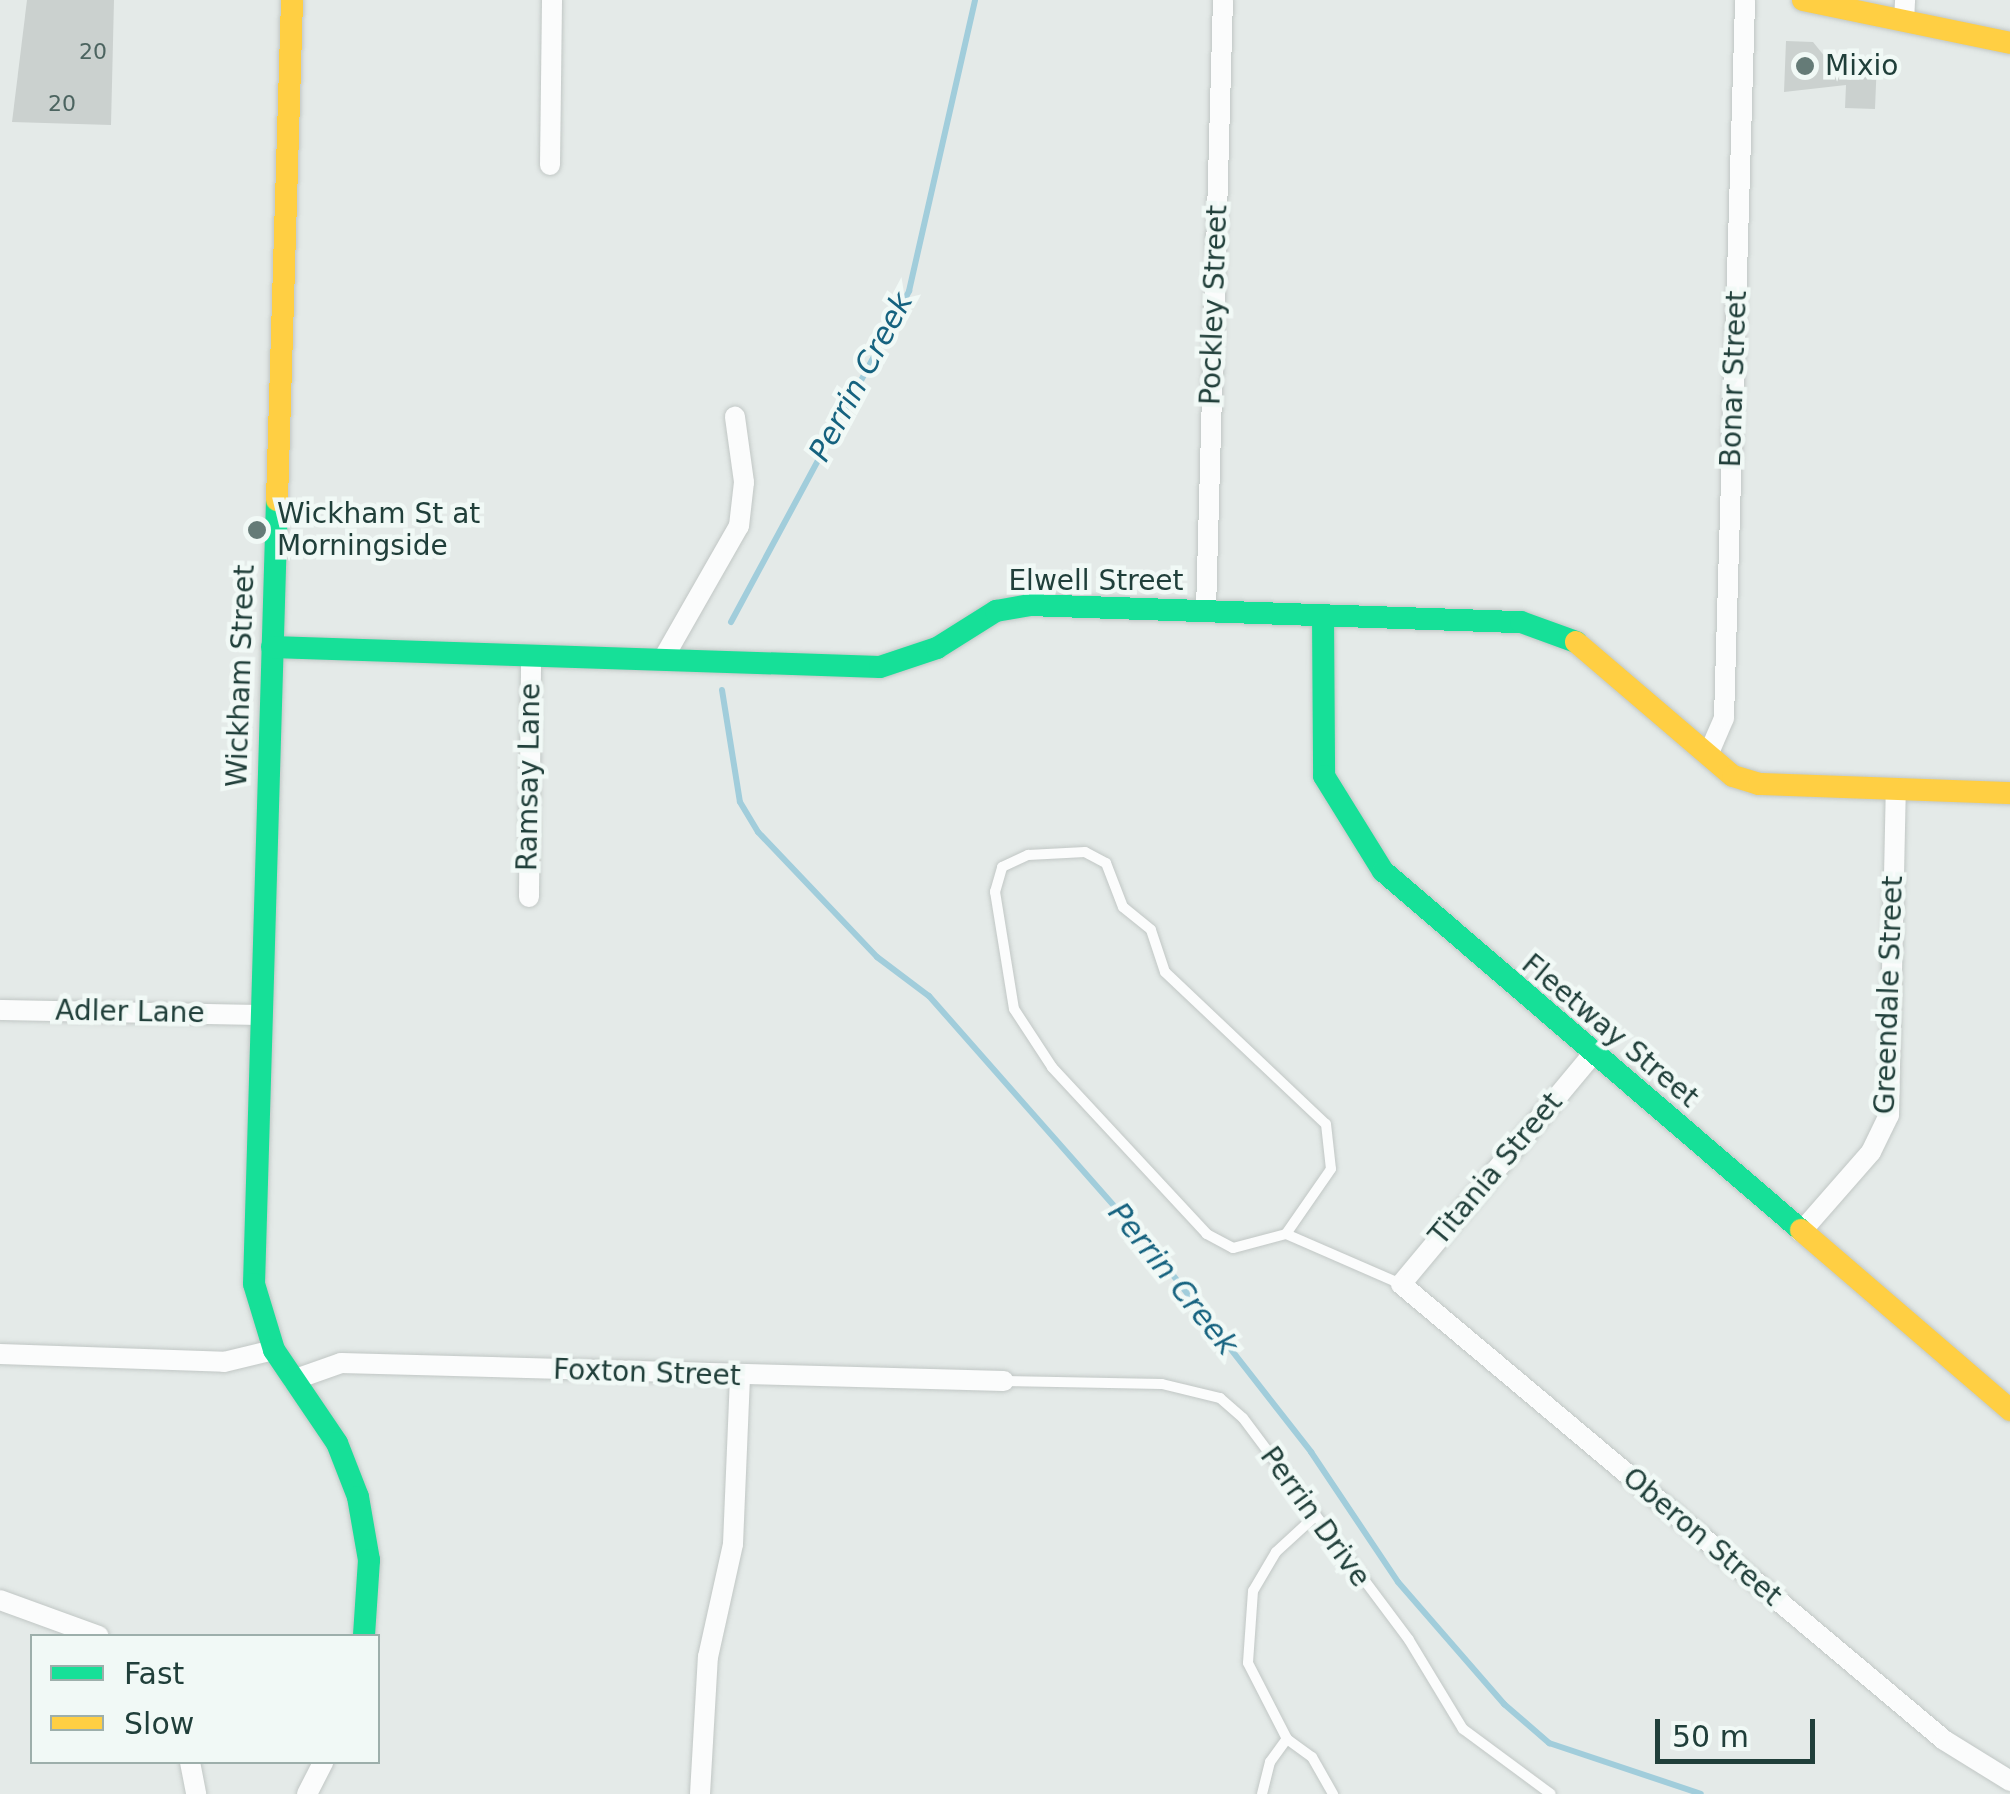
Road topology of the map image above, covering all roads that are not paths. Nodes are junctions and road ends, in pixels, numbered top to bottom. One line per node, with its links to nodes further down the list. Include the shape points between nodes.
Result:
1 (292, 0): 12 (street, Wickham Street)
2 (552, 0): 8 (street)
3 (1223, 0): 10 (street, Pockley Street)
4 (1745, 0): 15 (street, Bonar Street, via 1724,718)
5 (1803, 0): 6 (street)
6 (1905, 11): 7 (street)
7 (2010, 43)
8 (550, 165)
9 (735, 417): 14 (street, via 744,482 739,526)
10 (1206, 610): 11 (street, Elwell Street); 14 (street, Elwell Street, via 1029,605 976,620 912,660 880,667)
11 (1323, 616): 15 (street, Elwell Street, via 1548,626); 21 (street, Fleetway Street, via 1321,733 1335,804 1410,900)
12 (272, 648): 13 (street, Elwell Street); 20 (street, Wickham Street)
13 (531, 656): 14 (street, Elwell Street); 18 (street, Ramsay Lane)
14 (663, 659)
15 (1708, 755): 16 (street, Elwell Street, via 1759,784)
16 (1896, 789): 17 (street, Elwell Street); 22 (street, Greendale Street, via 1889,1116 1871,1152)
17 (2010, 792)
18 (529, 897)
19 (0, 1010): 20 (street, Adler Lane)
20 (261, 1015): 25 (street, Wickham Street, via 254,1284)
21 (1592, 1055): 22 (street, Fleetway Street); 24 (street, Titania Street)
22 (1800, 1232): 30 (street, Fleetway Street)
23 (1286, 1234): 23 (lane, via 1233,1248 1207,1234 1052,1067 1014,1010 995,892 1002,867 1028,855 1085,852 1106,863 1123,907 1151,930 1165,972 1326,1124 1331,1169); 24 (lane)
24 (1401, 1284): 38 (street, Oberon Street, via 1944,1740)
25 (274, 1350): 26 (street, via 224,1362); 28 (street, Wickham Street)
26 (0, 1354)
27 (740, 1376): 28 (street, Foxton Street, via 341,1363); 29 (street, Foxton Street); 42 (street, via 734,1544 708,1657)
28 (293, 1380): 34 (street, Wickham Street, via 337,1443 358,1497 369,1560)
29 (1004, 1382): 31 (lane, Perrin Drive, via 1162,1384 1220,1398 1243,1418)
30 (2010, 1410)
31 (1312, 1519): 35 (lane, via 1276,1552 1250,1611 1248,1663); 39 (lane, Perrin Drive, via 1409,1640 1462,1729)
32 (0, 1600): 33 (street)
33 (93, 1634)
34 (364, 1634)
35 (1286, 1739): 43 (lane); 44 (lane, via 1312,1757)
36 (190, 1764): 40 (street)
37 (322, 1764): 41 (street)
38 (2008, 1776)
39 (1543, 1793)
40 (196, 1794)
41 (307, 1794)
42 (700, 1794)
43 (1262, 1794)
44 (1333, 1794)

